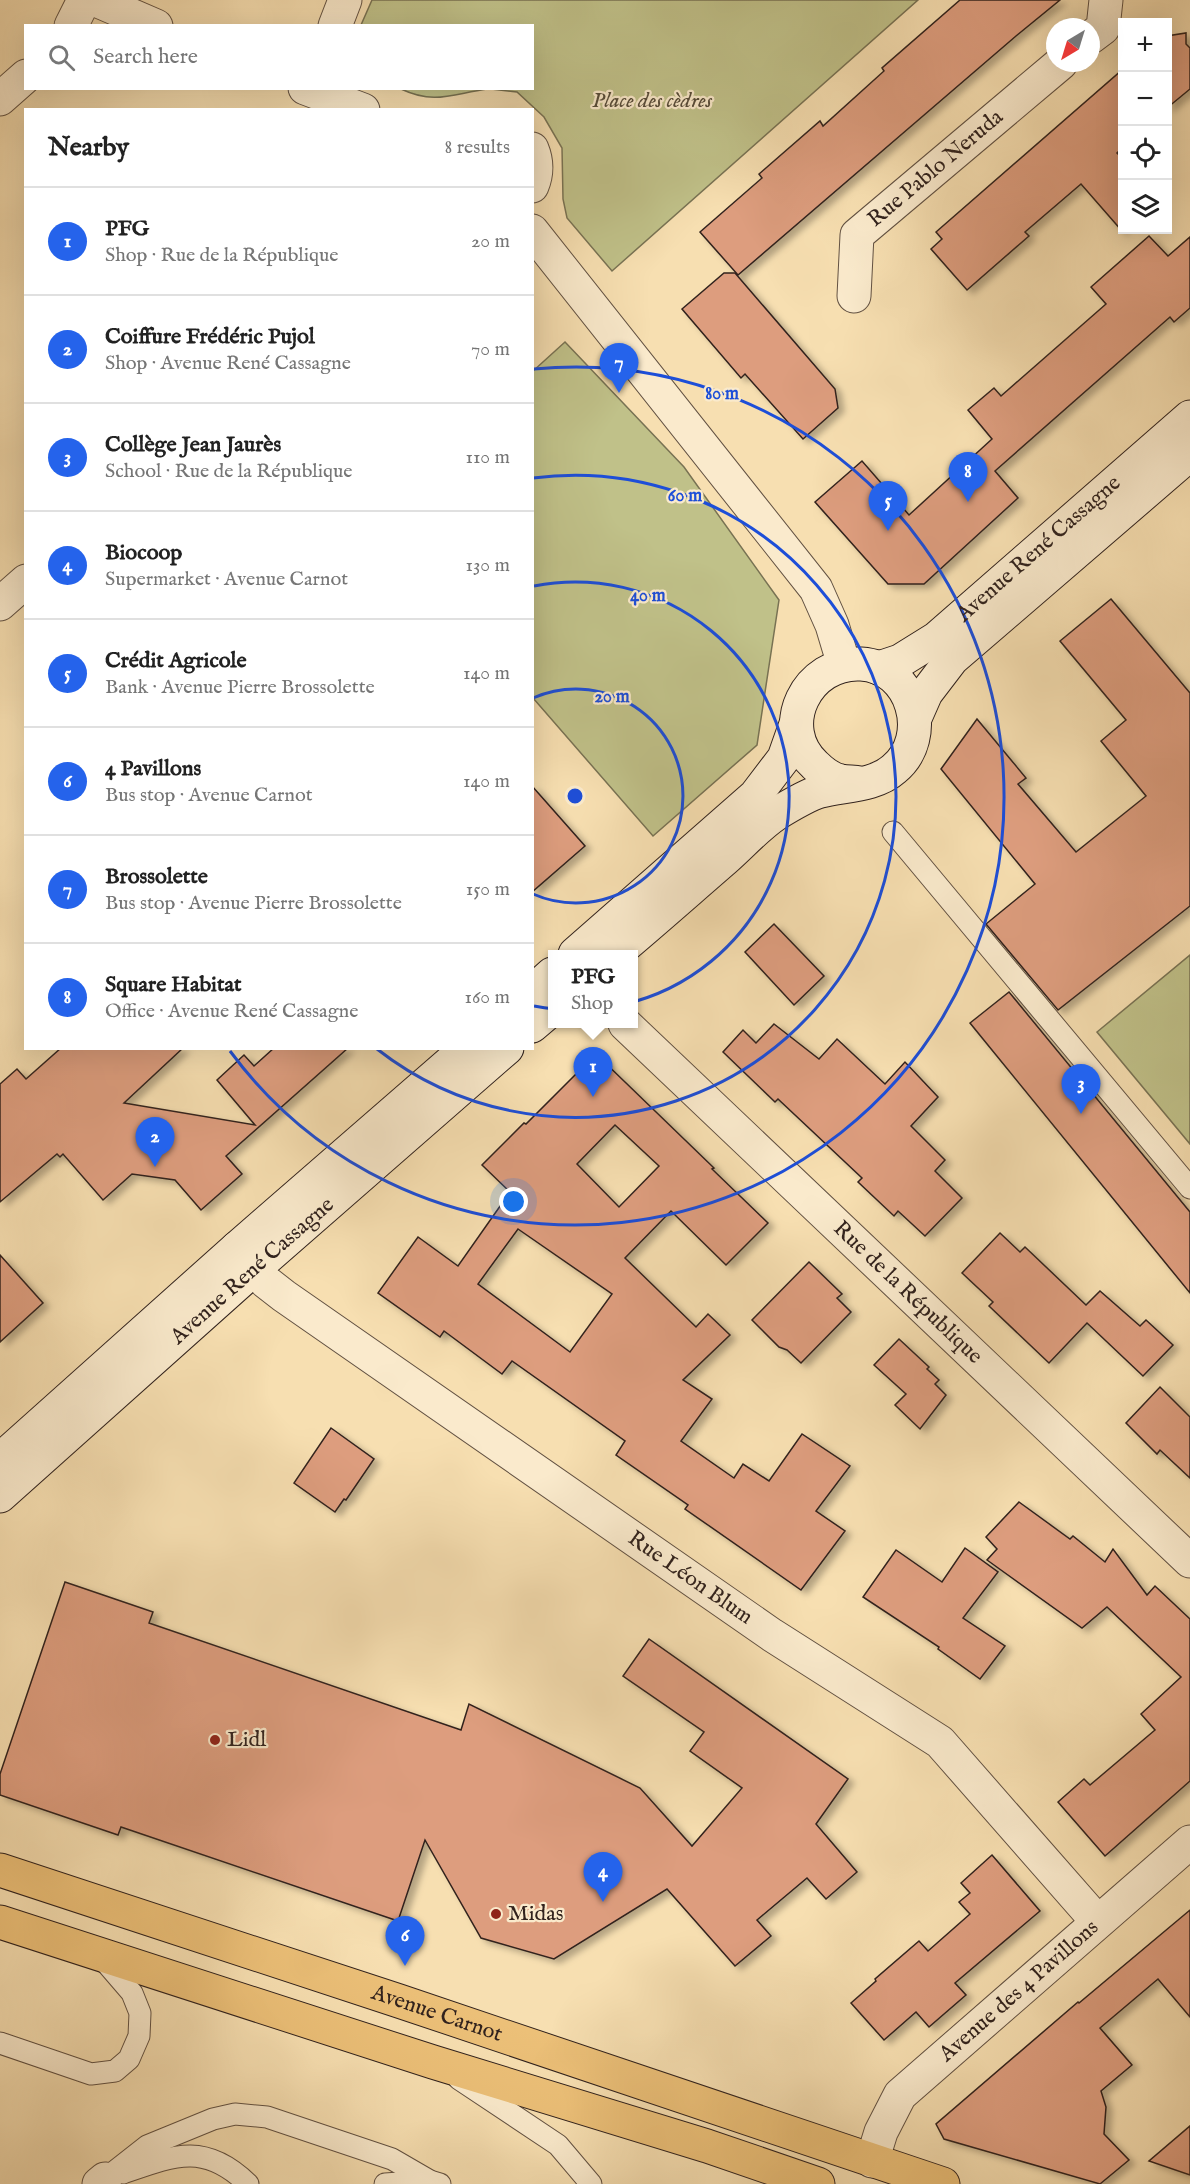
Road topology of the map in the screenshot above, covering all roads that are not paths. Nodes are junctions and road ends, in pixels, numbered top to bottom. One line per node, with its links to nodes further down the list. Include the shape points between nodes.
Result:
1 (84, 0): 5 (street)
2 (96, 0): 6 (street)
3 (345, 0): 7 (street)
4 (1106, 0): 8 (street)
5 (72, 24)
6 (151, 24)
7 (336, 24)
8 (1100, 30)
9 (1050, 72): 17 (street, Rue Pablo Neruda, via 857,235)
10 (24, 78): 12 (street)
11 (310, 90): 13 (street)
12 (0, 99)
13 (358, 108)
14 (534, 154): 15 (street)
15 (534, 182)
16 (534, 234): 22 (street, via 816,590)
17 (854, 296)
18 (1190, 417): 23 (street, Avenue René Cassagne, via 937,638 900,661)
19 (1190, 454): 24 (street, Avenue René Cassagne, via 952,659 926,693)
20 (24, 583): 21 (street)
21 (0, 604)
22 (844, 665): 23 (street, Avenue René Cassagne); 25 (street, via 825,672 809,686 799,704)
23 (879, 668): 24 (street, Avenue René Cassagne, via 904,688)
24 (915, 718): 26 (street, Avenue René Cassagne, via 914,737 907,755 878,779)
25 (796, 724): 26 (street, via 804,751 823,773 840,781); 28 (street, via 784,758 755,796)
26 (860, 783): 29 (street, Avenue René Cassagne, via 819,792 776,815)
27 (893, 832): 37 (lane)
28 (580, 950)
29 (620, 950)
30 (548, 978): 31 (street)
31 (534, 990)
32 (548, 1012): 33 (street)
33 (534, 1024)
34 (630, 1028): 41 (street, Rue de la République)
35 (465, 1050): 38 (street, Avenue René Cassagne)
36 (505, 1050): 38 (street, Avenue René Cassagne)
37 (1190, 1188)
38 (245, 1258): 39 (street, Avenue René Cassagne); 40 (street, Avenue René Cassagne); 45 (street, Rue Léon Blum, via 285,1296 772,1635 940,1742)
39 (0, 1460)
40 (0, 1496)
41 (1190, 1561)
42 (1190, 1842): 45 (street, Avenue des 4 Pavillons)
43 (0, 1870): 49 (main road, Avenue Carnot)
44 (0, 1922): 46 (main road, Avenue Carnot)
45 (1097, 1922): 49 (street, Avenue des 4 Pavillons, via 900,2095 881,2132)
46 (99, 1954): 47 (lane, via 132,1993 140,2013 139,2036 129,2059 114,2071 91,2074); 48 (main road, Avenue Carnot)
47 (0, 2043)
48 (433, 2062): 54 (lane, via 558,2145); 55 (main road, Avenue Carnot)
49 (873, 2160): 56 (main road, Avenue Carnot)
50 (102, 2182): 51 (lane, via 147,2146 235,2114 267,2117 392,2159); 52 (lane, via 157,2161 194,2154 216,2160)
51 (435, 2182): 53 (lane)
52 (248, 2184)
53 (385, 2184)
54 (591, 2184)
55 (818, 2184)
56 (943, 2184)

